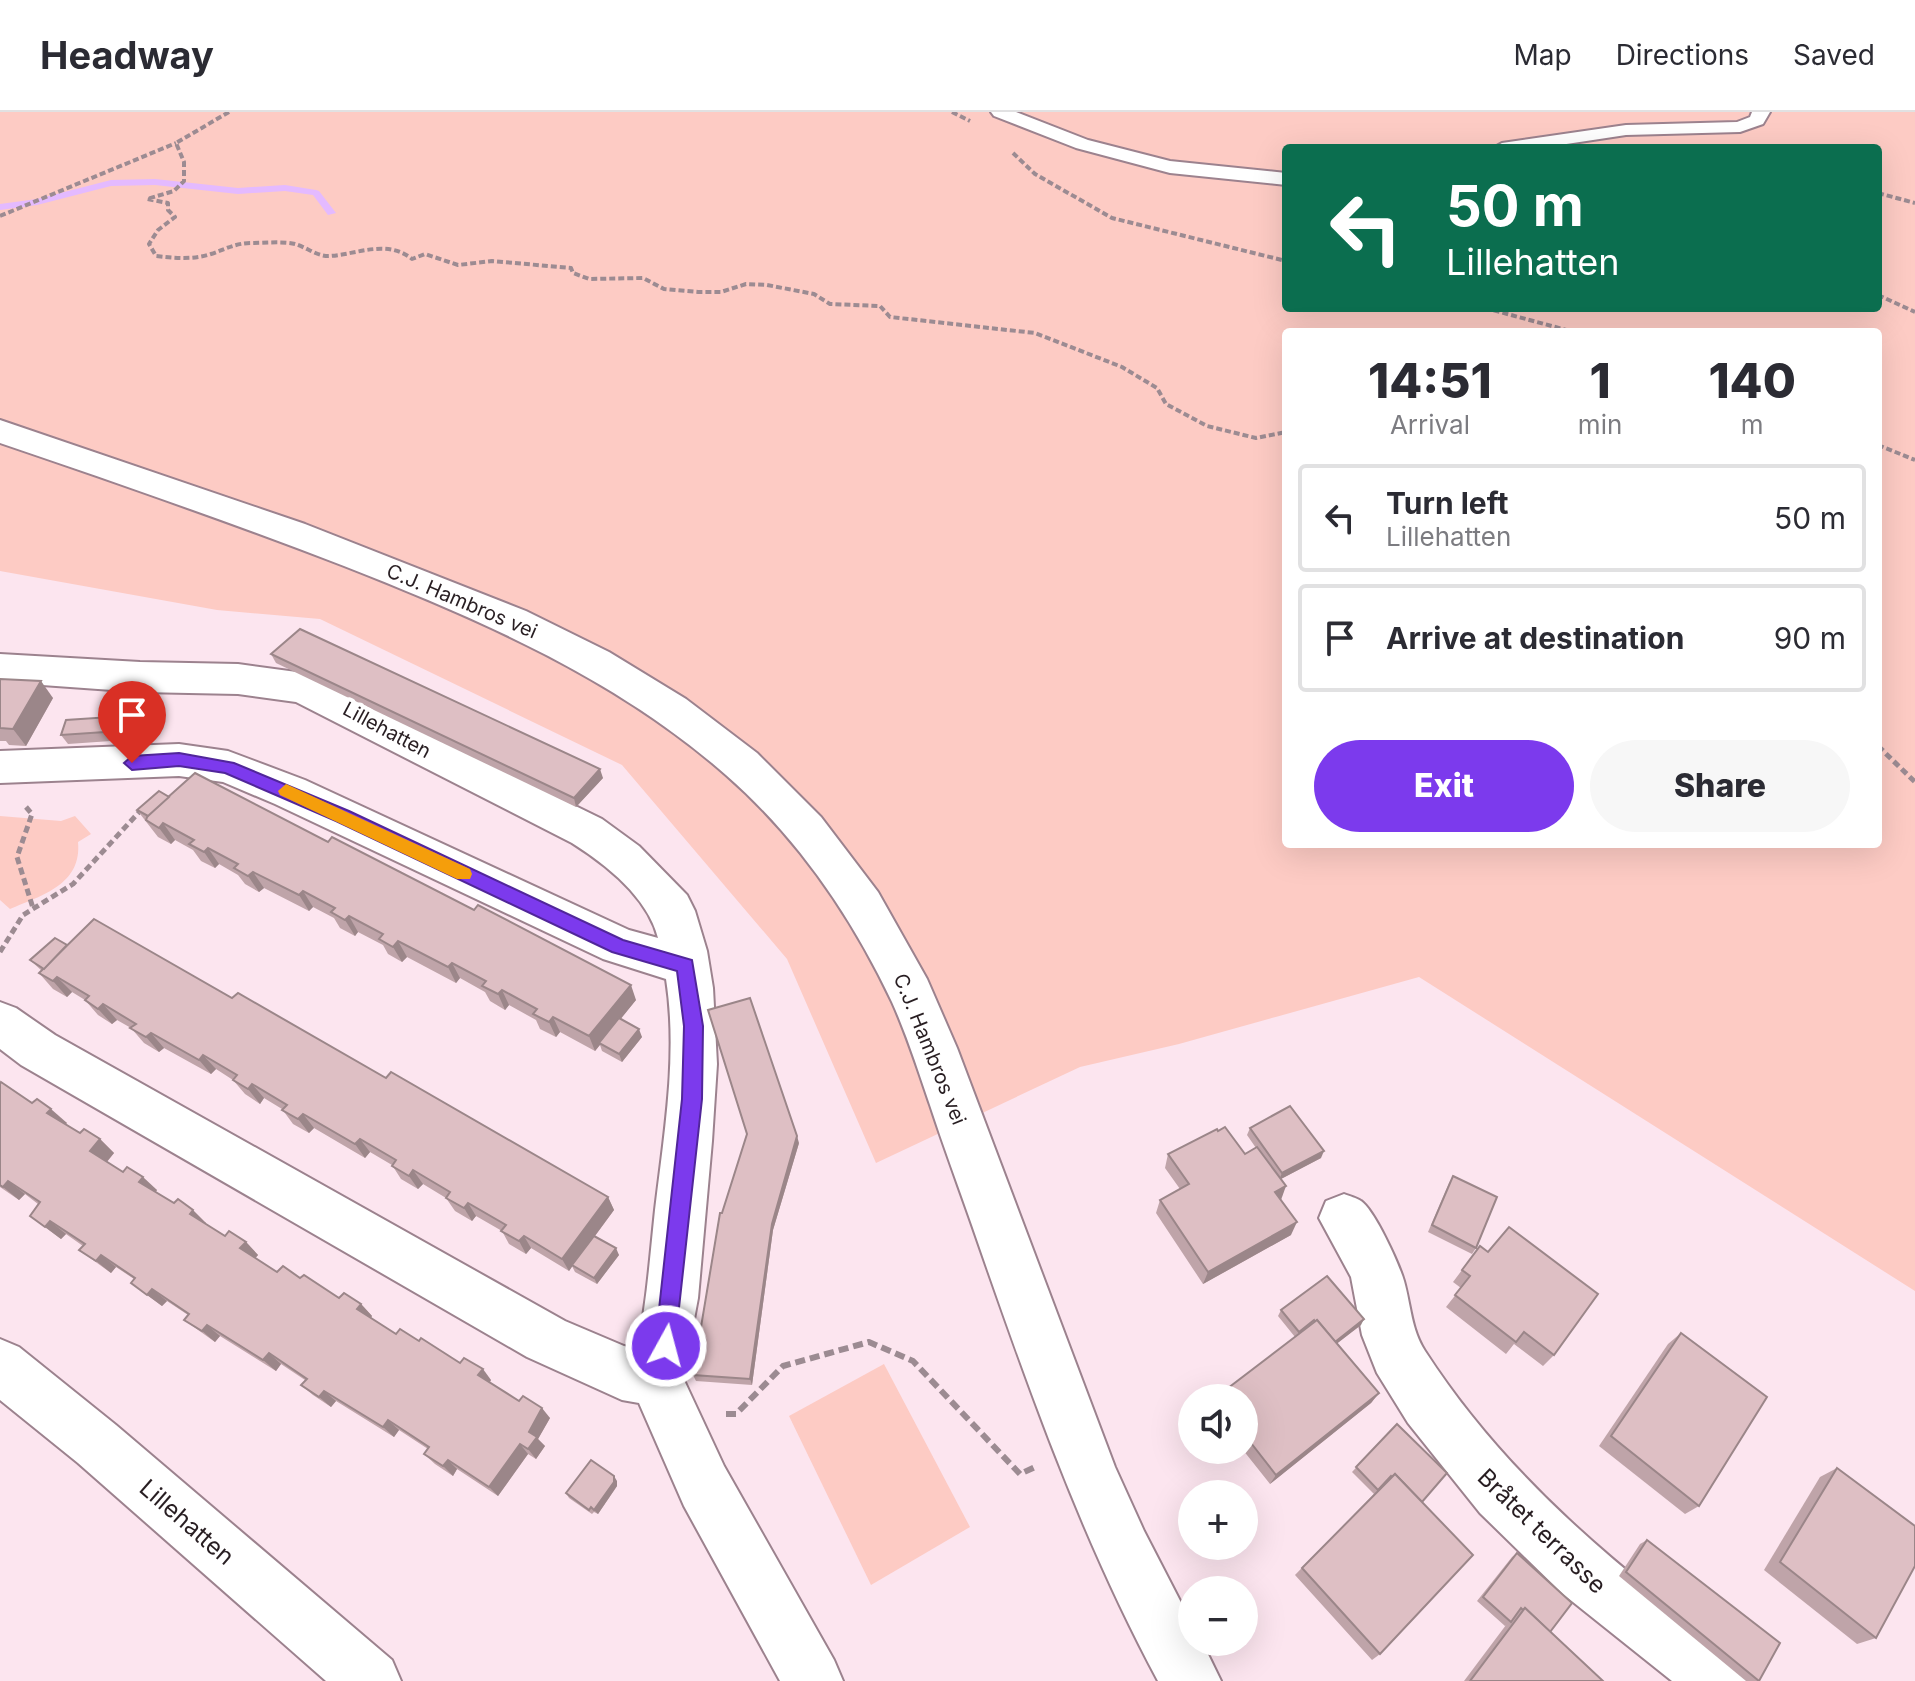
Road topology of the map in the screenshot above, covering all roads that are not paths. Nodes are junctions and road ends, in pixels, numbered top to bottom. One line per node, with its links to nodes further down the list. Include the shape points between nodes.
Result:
1 (1000, 112): 4 (lane, via 1082,144 1170,167)
2 (1761, 112): 3 (lane, via 1757,120 1740,127 1626,130)
3 (1530, 144)
4 (1282, 179)
5 (0, 431): 15 (street, C.J. Hambros vei, via 241,513 488,609 661,700 719,743 815,836 870,914 913,996 1091,1475)
6 (0, 668): 8 (street, Lillehatten, via 238,679 304,688 617,849 674,911)
7 (0, 767): 8 (street, via 179,760 228,767 619,946)
8 (685, 965): 12 (street, Lillehatten, via 694,1026 692,1099 666,1346)
9 (0, 1022): 12 (street, via 38,1050 546,1339 622,1373)
10 (1344, 1218): 16 (street, Bråtet terrasse, via 1375,1271 1394,1351 1455,1442 1536,1532 1614,1600)
11 (0, 1366): 13 (street, Lillehatten)
12 (656, 1379): 14 (street, via 704,1486)
13 (371, 1681)
14 (813, 1681)
15 (1191, 1681)
16 (1721, 1681)

